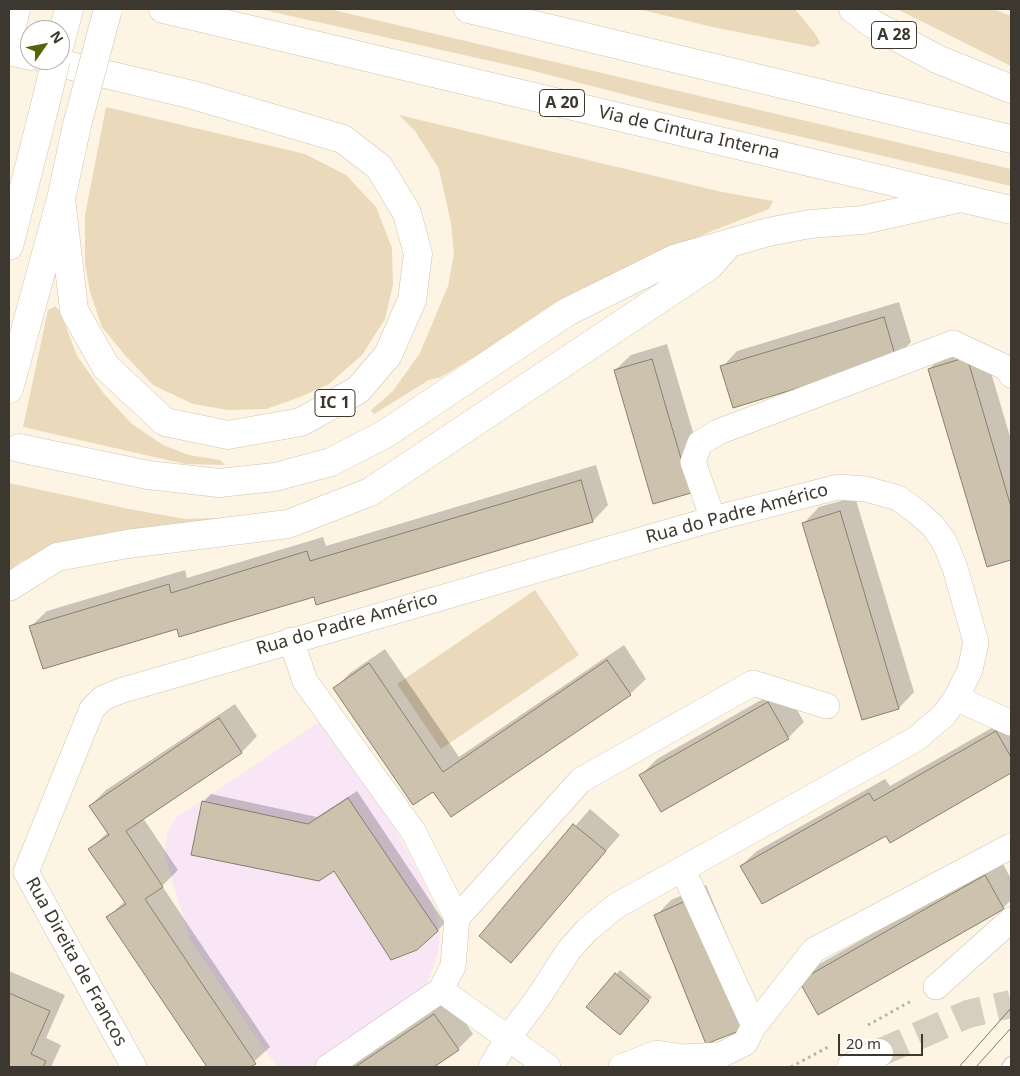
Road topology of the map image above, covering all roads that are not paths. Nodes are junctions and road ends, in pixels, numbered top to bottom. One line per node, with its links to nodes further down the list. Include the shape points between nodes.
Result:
1 (16, 9): 6 (main road)
2 (108, 9): 11 (main road, bridge)
3 (164, 9): 12 (main road, Via de Cintura Interna / A 20)
4 (468, 9): 10 (main road)
5 (853, 9): 9 (main road, A 28, via 873,24 937,59)
6 (9, 38)
7 (70, 66): 11 (main road, IC 1, via 193,95 342,139 378,167 406,212 418,254 412,300 388,355 358,390 301,422 228,435 165,422 106,367 74,310)
8 (54, 70): 15 (main road, bridge)
9 (1011, 89)
10 (1011, 139)
11 (61, 198): 17 (main road)
12 (960, 198): 13 (main road, Via de Cintura Interna / A 20); 14 (main road, via 863,220 810,224 768,232)
13 (1011, 210)
14 (728, 245): 18 (main road, via 674,259 567,312 385,434 331,462 275,477 219,483 148,475); 20 (main road, via 709,266 370,492 288,524 57,556)
15 (9, 246)
16 (1011, 375): 19 (street, via 1009,369 953,343 718,432 700,443 693,462)
17 (9, 389)
18 (19, 448)
19 (713, 519): 21 (street, Rua do Padre Américo); 22 (street, Rua do Padre Américo, via 838,487 866,489 898,498 933,526 955,568 976,642 970,670)
20 (9, 587)
21 (291, 640): 27 (street, Rua do Padre Américo, via 103,698 92,709); 28 (street, via 304,681 412,831)
22 (956, 698): 24 (street); 26 (street, Rua do Padre Américo, via 944,715 916,739)
23 (827, 706): 28 (street, via 753,683 590,775)
24 (1011, 723)
25 (1011, 846): 32 (street, via 814,950)
26 (683, 870): 32 (street); 33 (street, Rua do Padre Américo, via 616,906 587,930 569,950)
27 (18, 871): 36 (street, Rua Direita de Francos)
28 (457, 918): 31 (street, via 453,966)
29 (1011, 920): 30 (street)
30 (936, 987)
31 (441, 990): 33 (street); 37 (street)
32 (754, 1026): 40 (street, via 744,1043 721,1055 683,1057 657,1052)
33 (508, 1038): 38 (street, Rua do Padre Américo); 39 (street)
34 (880, 1053): 41 (main road)
35 (1011, 1063): 42 (lane)
36 (134, 1067)
37 (328, 1067)
38 (490, 1067)
39 (548, 1067)
40 (621, 1067)
41 (851, 1067)
42 (1008, 1067)

